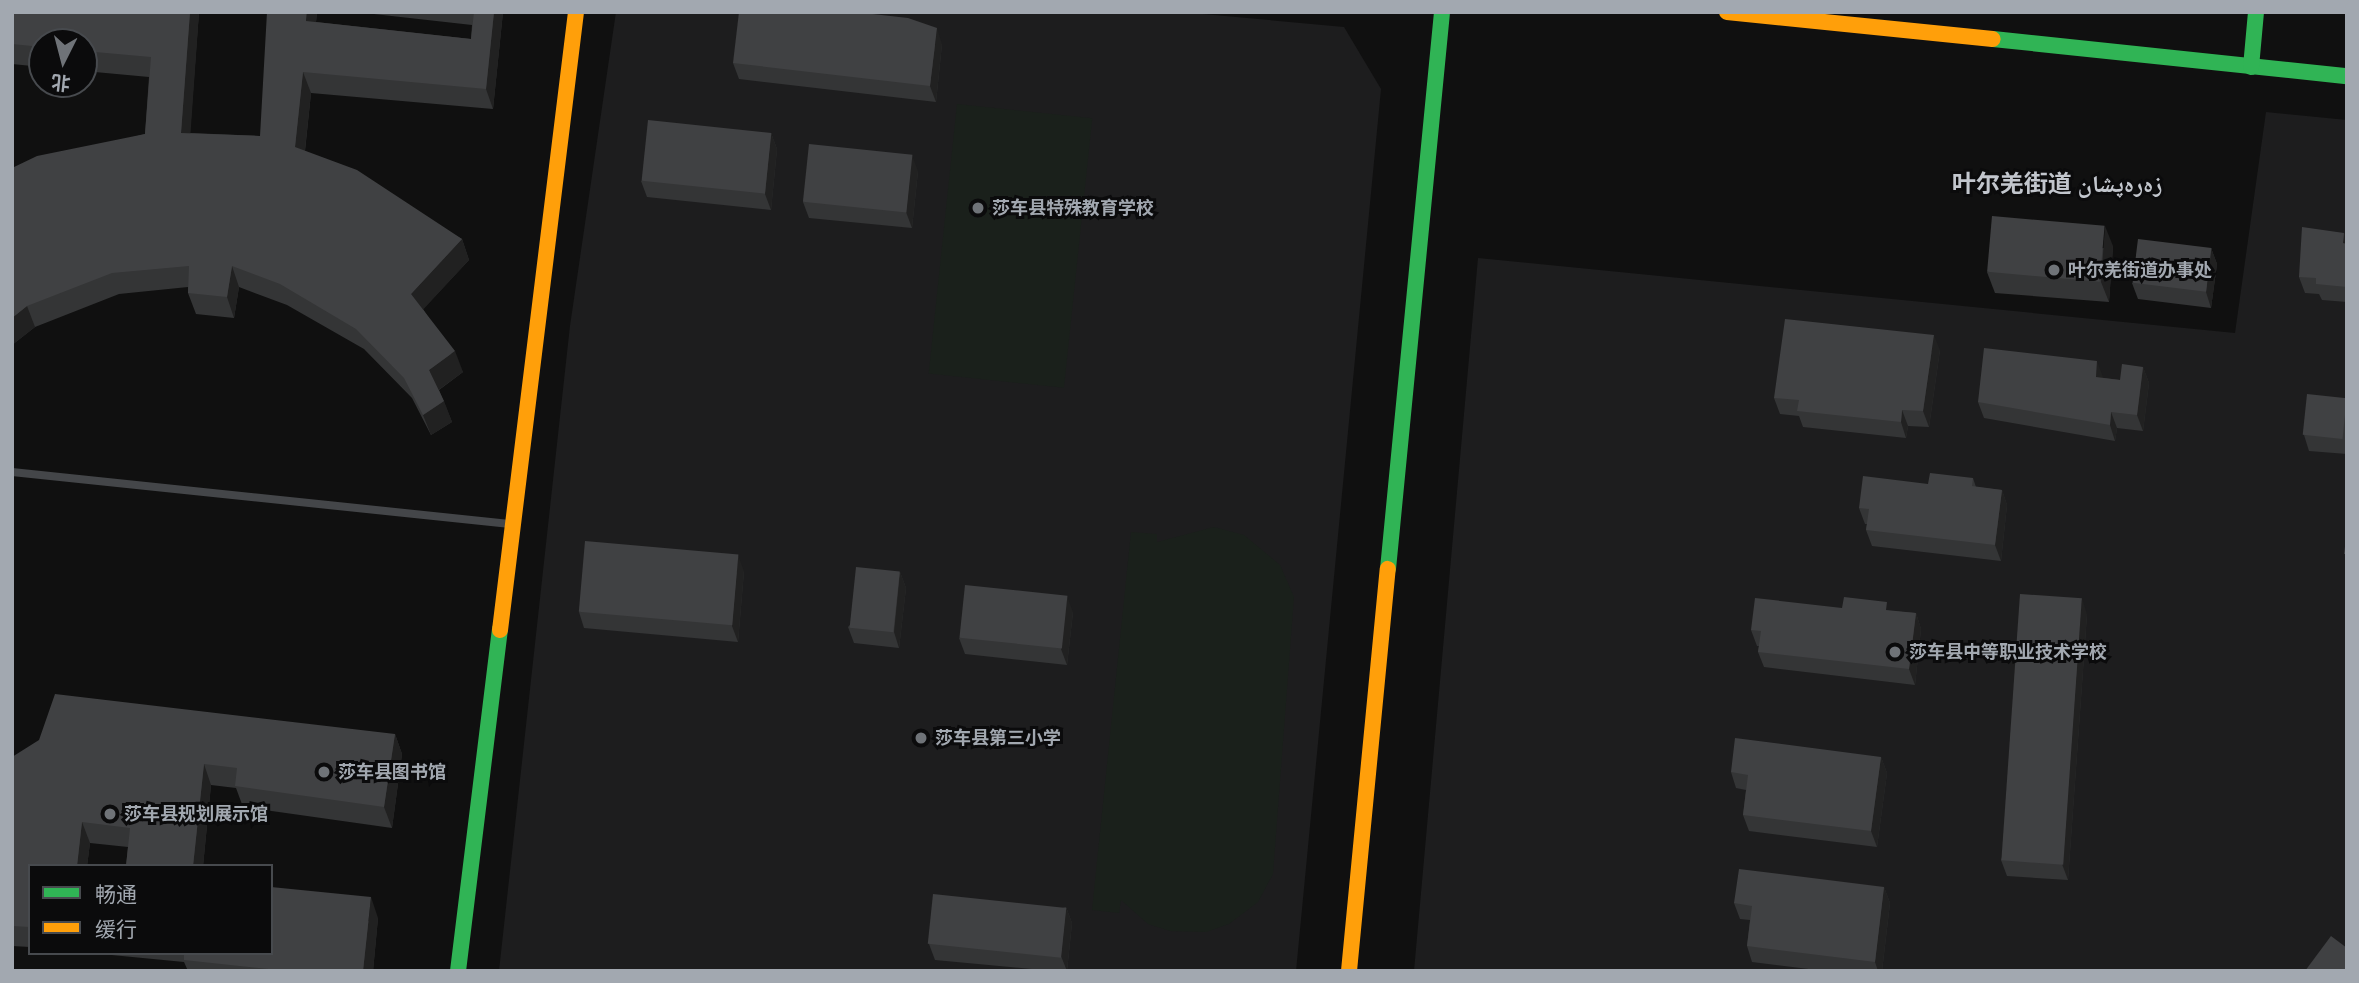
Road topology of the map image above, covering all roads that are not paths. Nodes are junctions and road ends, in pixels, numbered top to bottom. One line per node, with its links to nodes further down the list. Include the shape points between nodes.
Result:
1 (576, 12): 8 (street)
2 (1442, 12): 10 (street)
3 (1727, 12): 5 (street)
4 (2256, 12): 5 (street)
5 (2251, 67): 6 (street)
6 (2347, 76)
7 (12, 472): 8 (lane)
8 (513, 525): 9 (street)
9 (458, 971)
10 (1349, 971)

